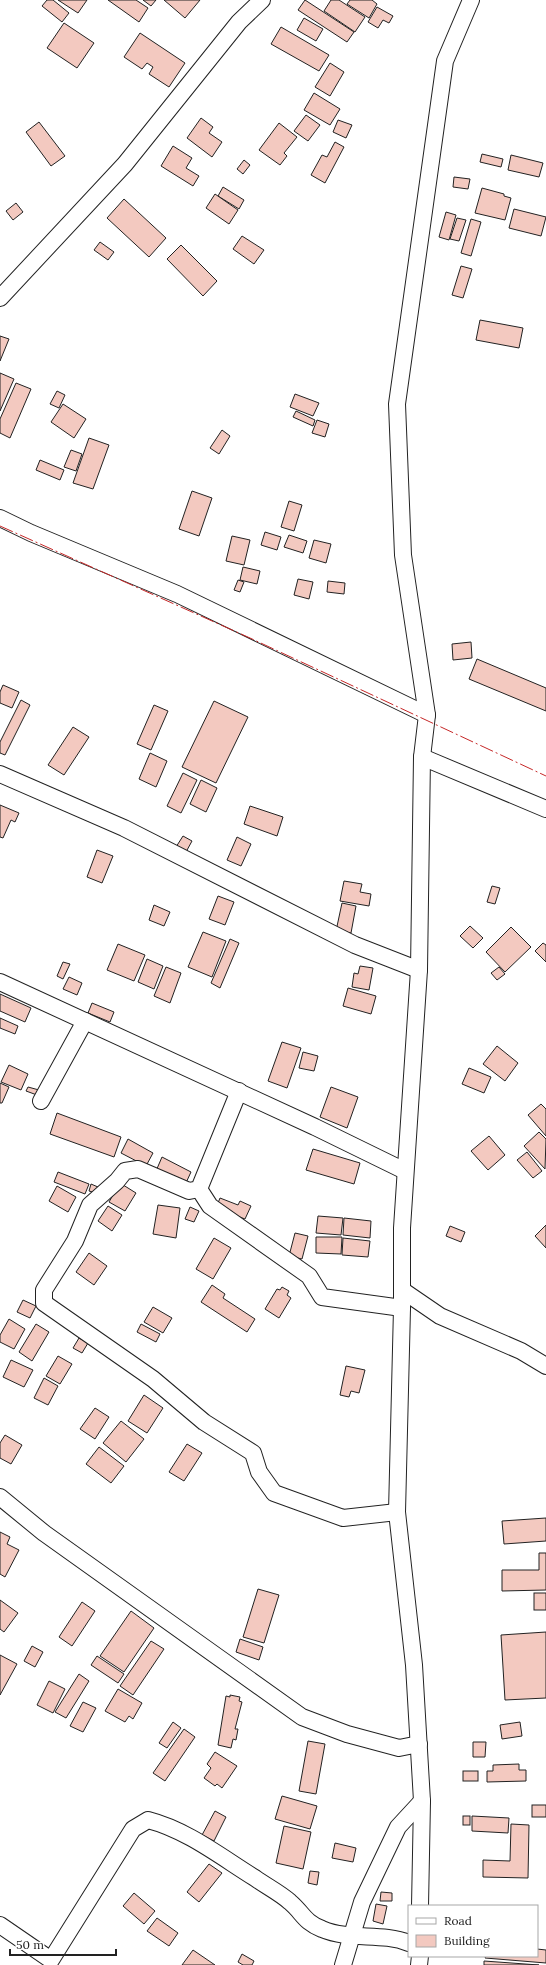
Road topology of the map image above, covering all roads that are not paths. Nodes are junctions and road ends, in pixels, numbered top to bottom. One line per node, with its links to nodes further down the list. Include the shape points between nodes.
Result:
1 (262, 0): 3 (street, via 239,22 125,164)
2 (471, 0): 5 (street, via 445,61 397,404 402,555)
3 (0, 298)
4 (0, 518): 5 (street, via 177,594)
5 (427, 714): 6 (street)
6 (422, 757): 8 (street); 9 (street)
7 (0, 774): 9 (street, via 124,828 355,945)
8 (546, 809)
9 (419, 970): 14 (street)
10 (0, 982): 11 (street)
11 (85, 1022): 12 (street); 13 (street)
12 (239, 1091): 14 (street); 15 (street)
13 (41, 1101)
14 (405, 1171): 16 (street)
15 (199, 1189): 17 (street, via 210,1206 309,1276 322,1297); 20 (street, via 189,1191 138,1169 125,1171 90,1206 75,1241 44,1290 44,1303 153,1379 204,1422 253,1453 260,1472 274,1493 342,1518)
16 (402, 1290): 17 (street); 18 (street, via 440,1316 521,1351)
17 (402, 1308): 20 (street)
18 (546, 1366)
19 (0, 1497): 21 (street, via 44,1533 302,1717 347,1734 399,1748)
20 (396, 1512): 21 (street, via 414,1665)
21 (419, 1744): 22 (street)
22 (422, 1801): 23 (street); 25 (street, via 398,1827 362,1902)
23 (420, 1905)
24 (0, 1925): 27 (street)
25 (352, 1936): 26 (street, via 388,1938); 27 (street, via 323,1930 306,1921 290,1902 215,1852 165,1824 148,1820 133,1829); 28 (street)
26 (408, 1944)
27 (49, 1962)
28 (343, 1965)

